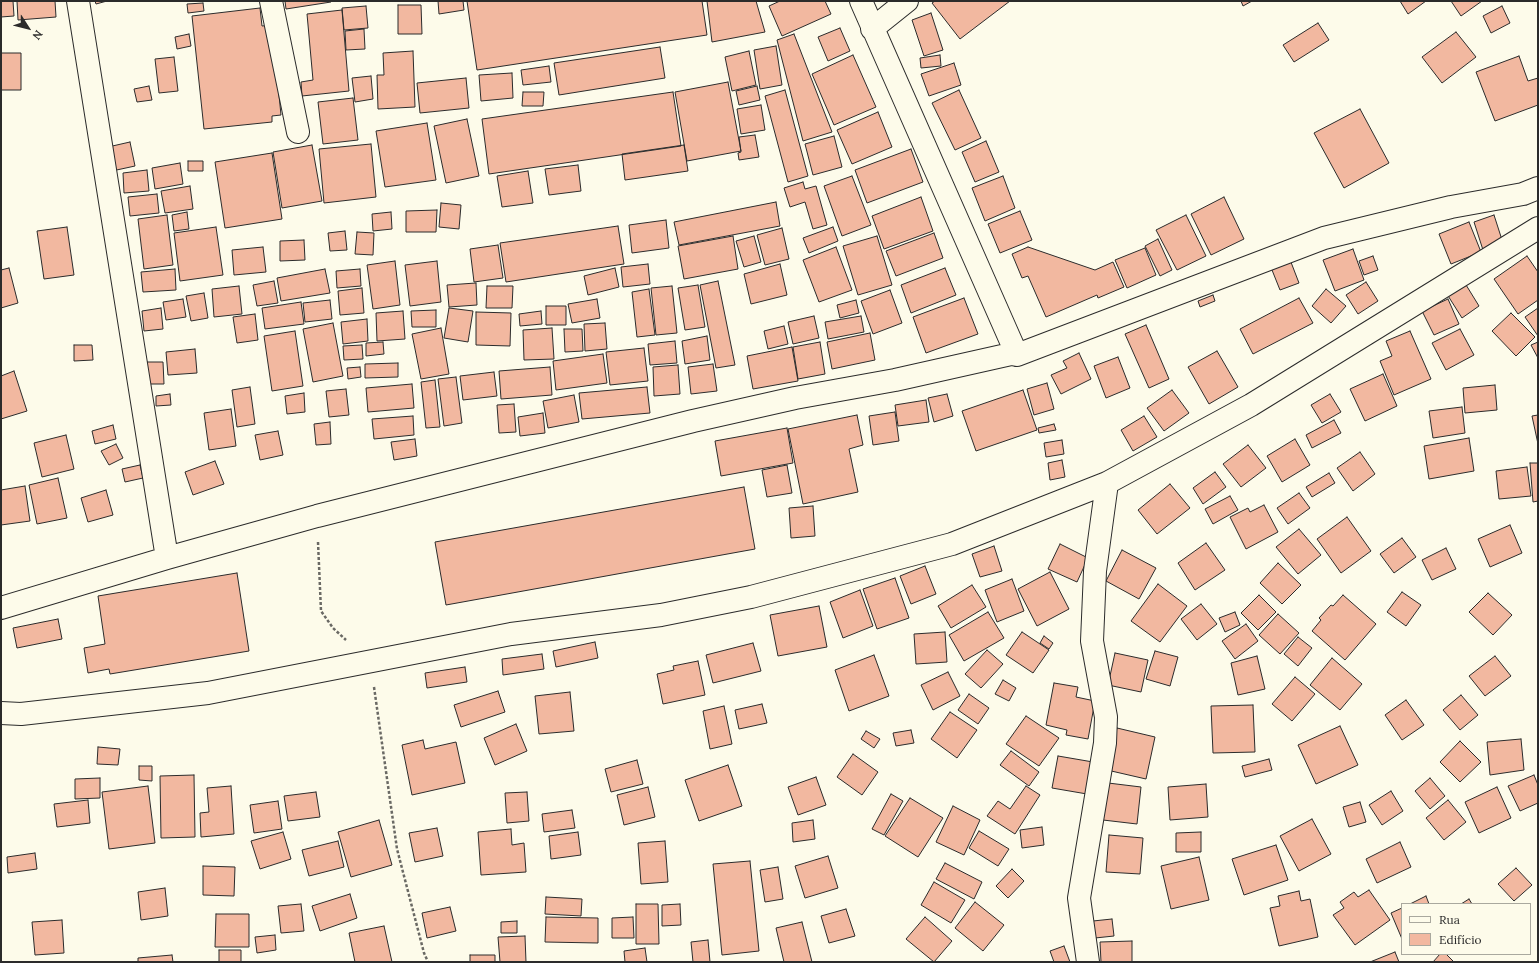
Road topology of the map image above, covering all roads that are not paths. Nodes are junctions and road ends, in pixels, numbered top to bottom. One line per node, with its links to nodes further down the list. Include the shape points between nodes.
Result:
1 (78, 1): 11 (street)
2 (271, 1): 6 (street)
3 (860, 1): 5 (street)
4 (907, 1): 5 (street)
5 (872, 29): 9 (street)
6 (298, 132)
7 (1538, 188): 9 (street, via 1523,194 1451,207 1324,238)
8 (1538, 228): 10 (street, via 1251,406)
9 (1017, 355): 11 (street, via 1011,354 895,380 795,398 700,420 317,516)
10 (1107, 483): 13 (street, via 952,544 751,597 661,615 511,634 208,693 21,714); 14 (street, via 1095,571 1092,641 1106,717 1105,743 1079,898)
11 (166, 558): 12 (street)
12 (1, 608)
13 (1, 713)
14 (1088, 962)

